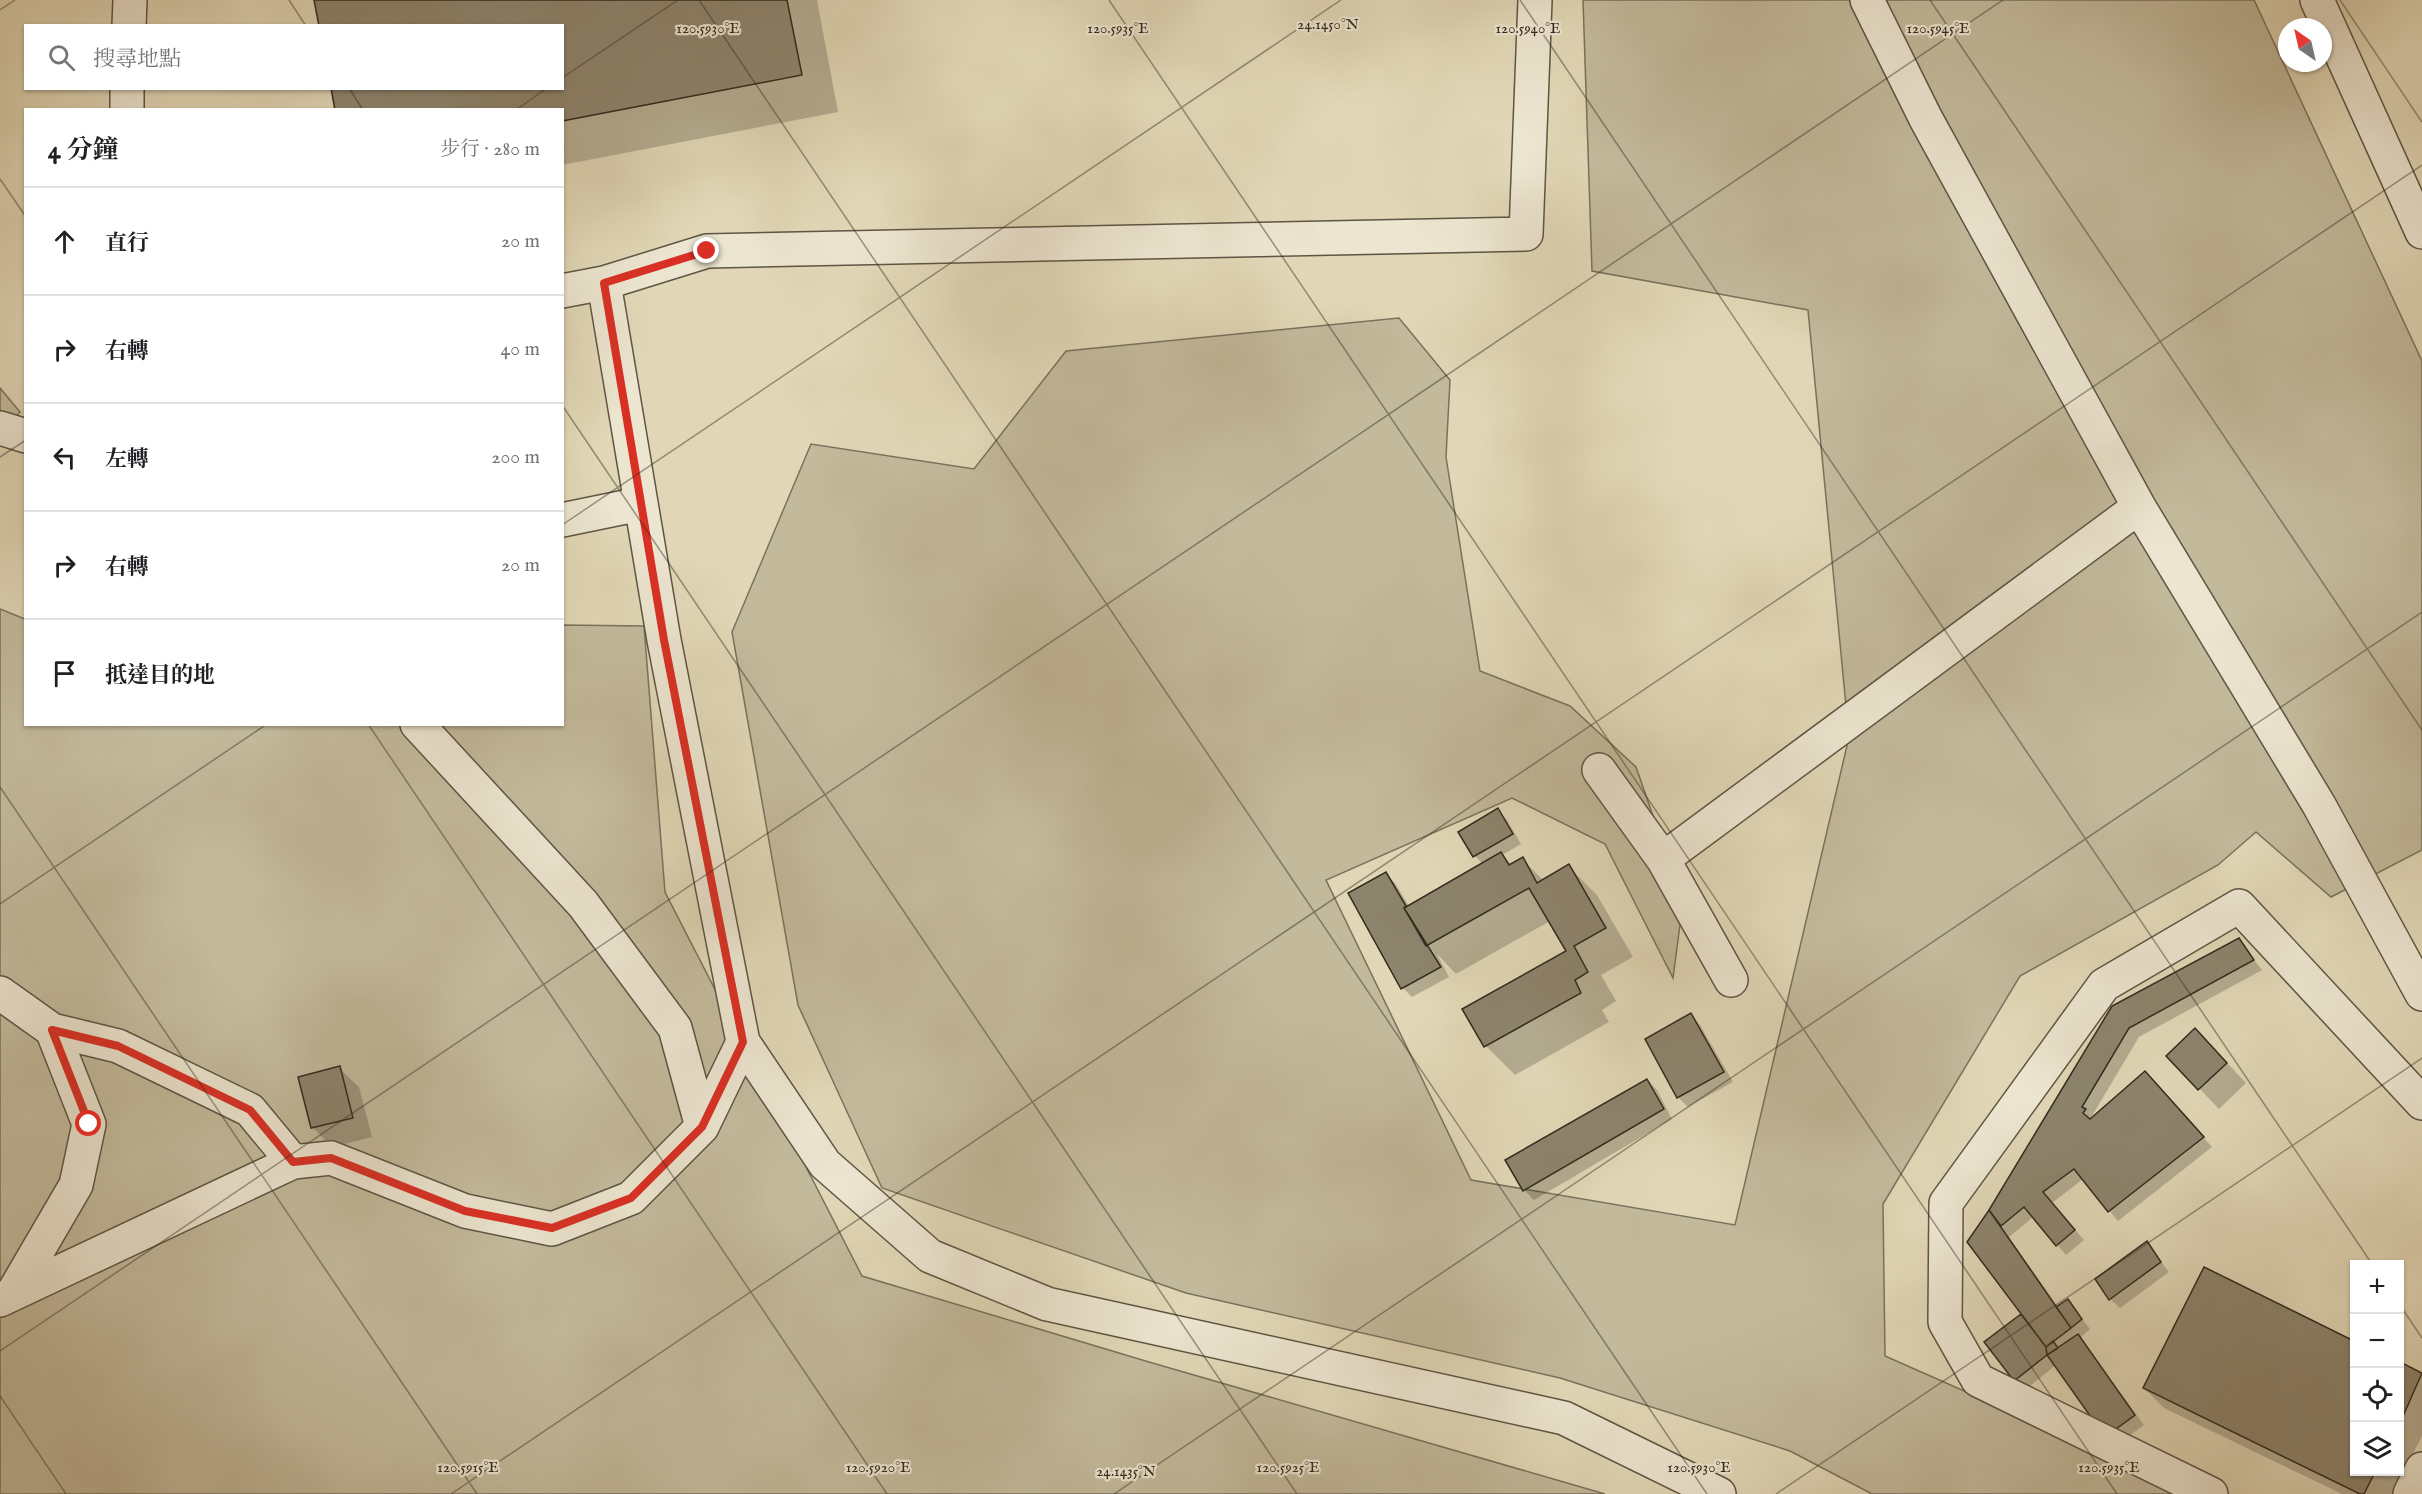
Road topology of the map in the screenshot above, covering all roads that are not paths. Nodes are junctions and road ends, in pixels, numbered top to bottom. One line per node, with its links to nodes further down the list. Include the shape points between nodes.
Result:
1 (130, 0): 5 (street)
2 (1535, 0): 9 (street, via 1527,234 707,251)
3 (1867, 0): 14 (street, via 1926,119)
4 (2317, 0): 8 (street)
5 (129, 24)
6 (127, 90): 7 (street)
7 (127, 108)
8 (2422, 232)
9 (604, 283): 10 (street); 13 (street)
10 (564, 291)
11 (0, 428): 12 (street)
12 (24, 435)
13 (640, 504): 15 (street); 23 (street)
14 (2139, 507): 18 (street); 21 (street, via 2319,806)
15 (564, 520)
16 (419, 726): 25 (street, via 583,904 675,1028)
17 (1599, 770): 18 (street)
18 (1663, 859): 19 (street)
19 (1731, 981)
20 (0, 993): 22 (street)
21 (2422, 994)
22 (52, 1030): 26 (street, via 118,1046 250,1110); 27 (street, via 89,1124 76,1185)
23 (743, 1042): 25 (street); 29 (street, via 825,1164 930,1256 1047,1304 1564,1418)
24 (2422, 1103): 30 (street, via 2239,906 2104,985 1946,1203 1945,1322 1978,1380)
25 (702, 1127): 26 (street, via 631,1198 552,1228 465,1211 331,1158)
26 (293, 1162): 27 (street)
27 (6, 1296)
28 (2422, 1469): 31 (street)
29 (1719, 1494)
30 (2211, 1494)
31 (2410, 1494)

